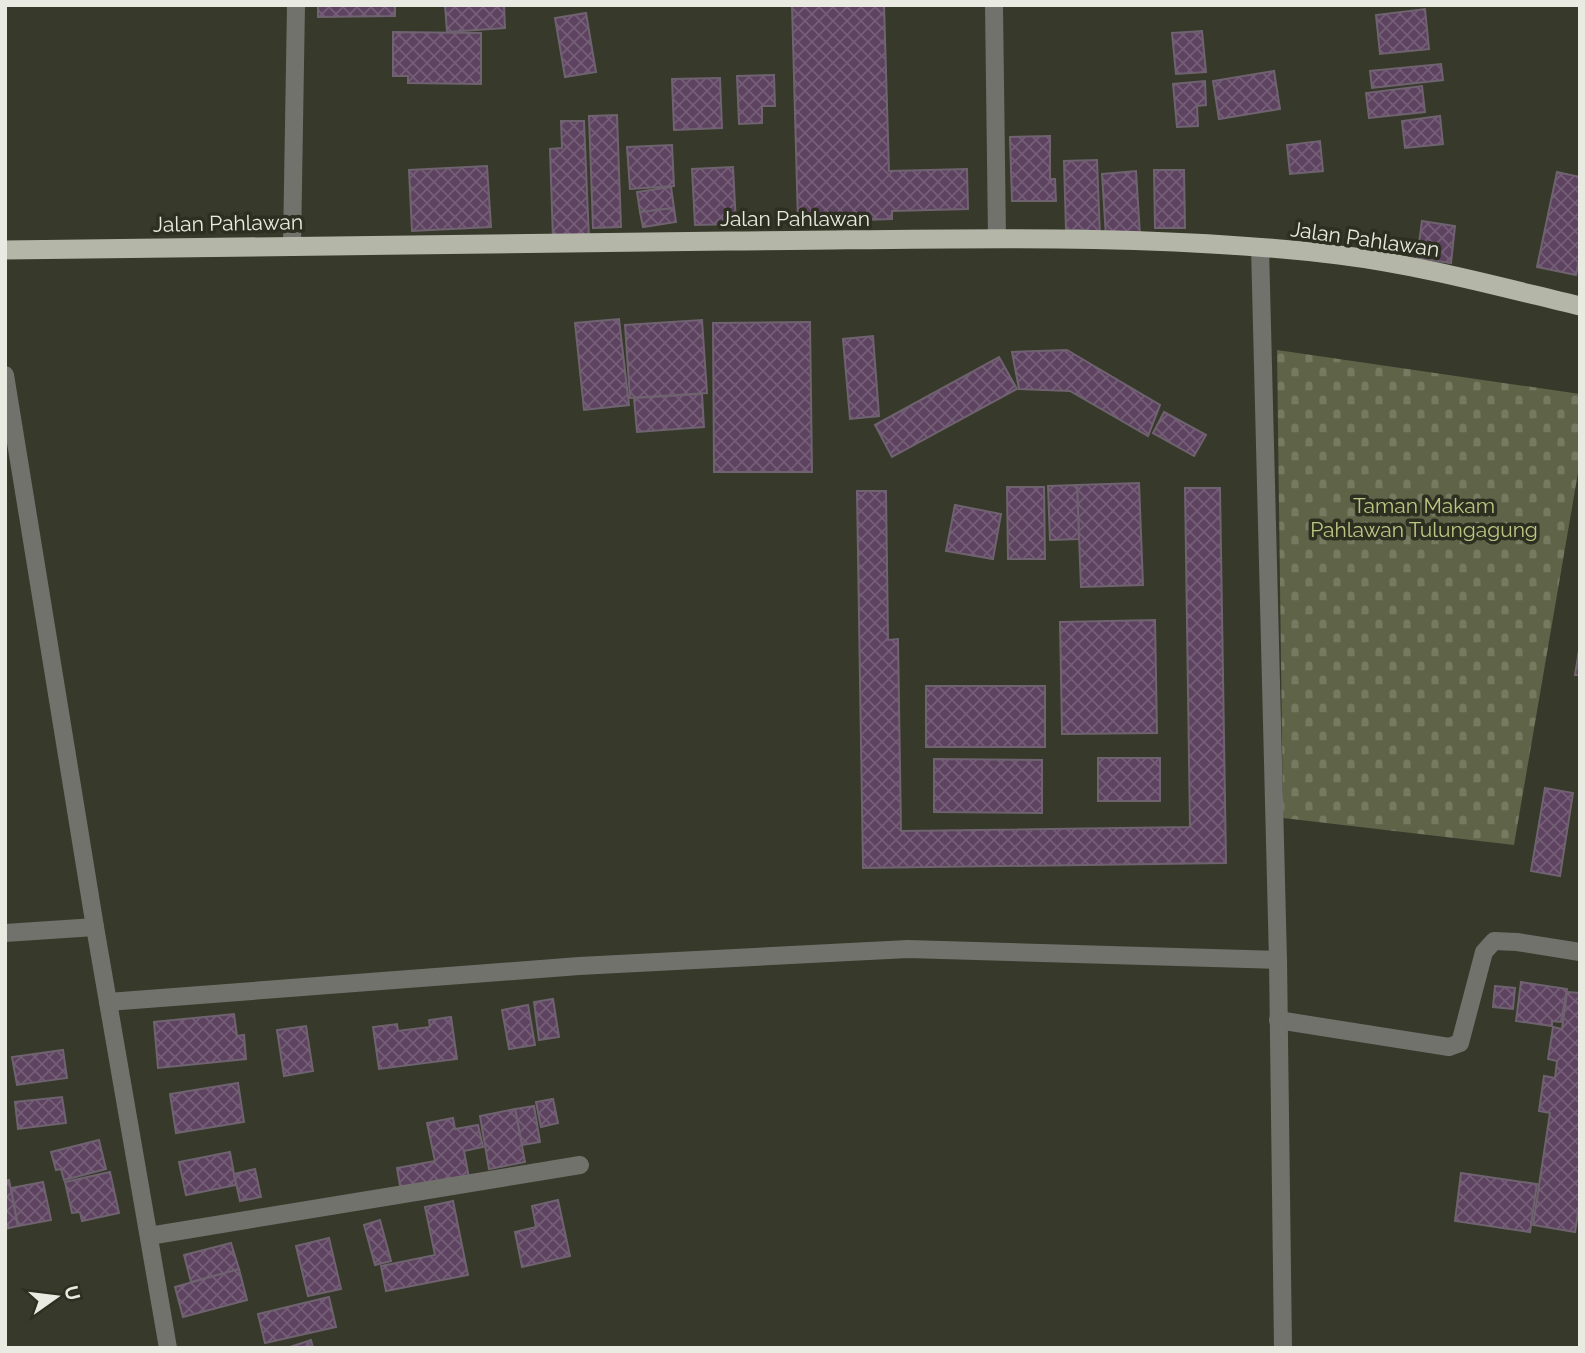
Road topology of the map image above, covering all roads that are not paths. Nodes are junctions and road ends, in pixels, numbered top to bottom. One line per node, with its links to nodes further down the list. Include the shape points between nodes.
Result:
1 (296, 5): 4 (street)
2 (994, 5): 3 (street)
3 (997, 239): 4 (highway, Jalan Pahlawan); 5 (highway, Jalan Pahlawan)
4 (292, 245): 6 (highway, Jalan Pahlawan)
5 (1260, 247): 7 (highway, Jalan Pahlawan, via 1429,270); 12 (street)
6 (5, 250)
7 (1580, 306)
8 (5, 375): 9 (street)
9 (95, 927): 10 (street); 13 (street)
10 (5, 933)
11 (1580, 952): 14 (street, via 1494,941 1484,952 1461,1043 1449,1047)
12 (1278, 960): 13 (street, via 908,949 579,966); 14 (street)
13 (108, 1002): 16 (street)
14 (1278, 1020): 18 (street)
15 (580, 1165): 16 (street)
16 (149, 1236): 17 (street)
17 (169, 1348)
18 (1283, 1348)

